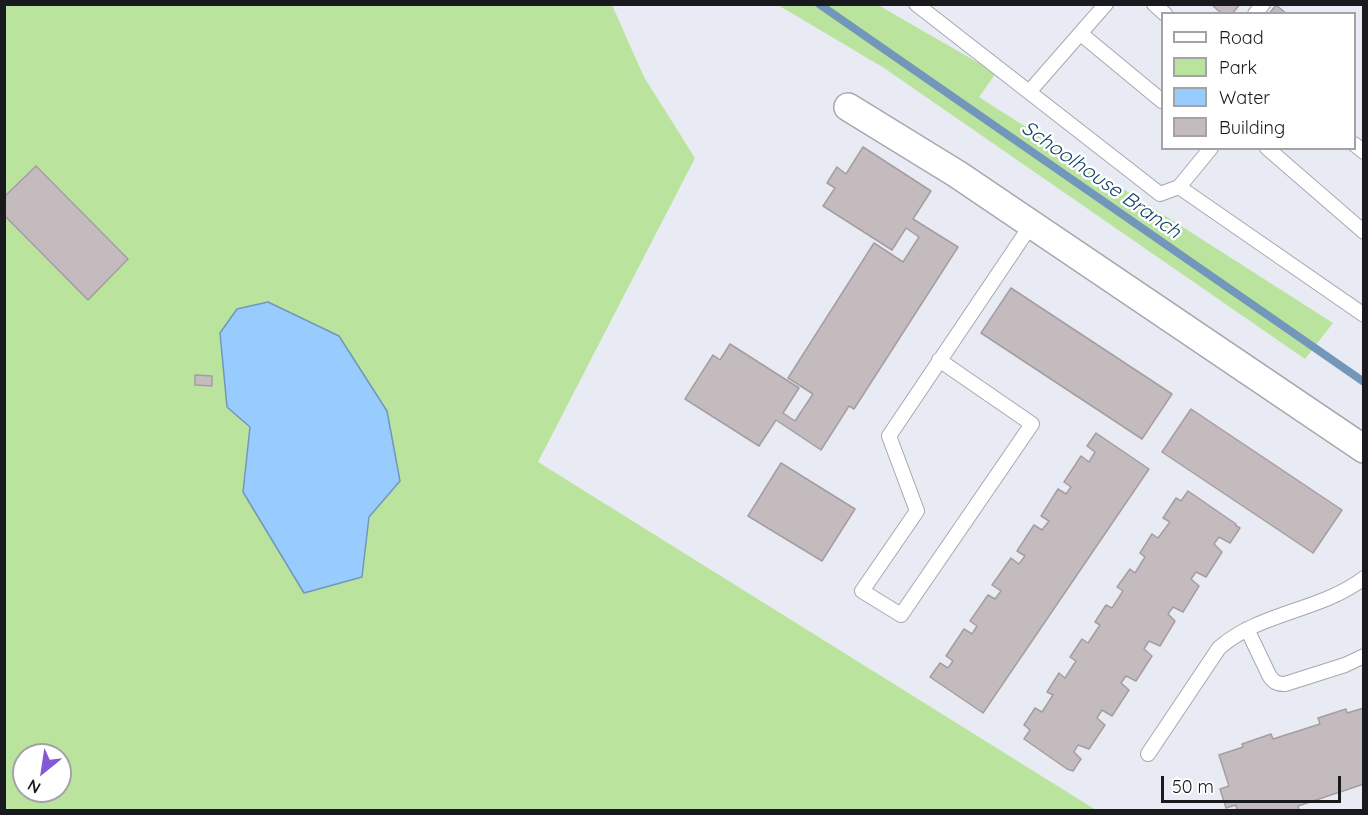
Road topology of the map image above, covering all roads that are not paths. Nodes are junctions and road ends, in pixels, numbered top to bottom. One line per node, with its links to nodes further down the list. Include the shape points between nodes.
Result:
1 (916, 4): 4 (lane)
2 (1106, 4): 3 (lane)
3 (1081, 34): 4 (lane); 5 (lane)
4 (1029, 92): 9 (lane, via 1160,194)
5 (1161, 100)
6 (848, 107): 10 (street)
7 (1209, 150): 9 (lane)
8 (1269, 150): 11 (lane)
9 (1179, 187): 12 (lane)
10 (1031, 225): 13 (lane); 14 (street)
11 (1364, 232)
12 (1364, 315)
13 (939, 360): 13 (lane, via 1032,423 901,615 862,591 917,511 889,436)
14 (1364, 449)
15 (1364, 578): 16 (lane, via 1331,596)
16 (1247, 629): 17 (lane, via 1272,681 1278,684); 18 (lane, via 1219,648)
17 (1364, 656)
18 (1148, 754)

